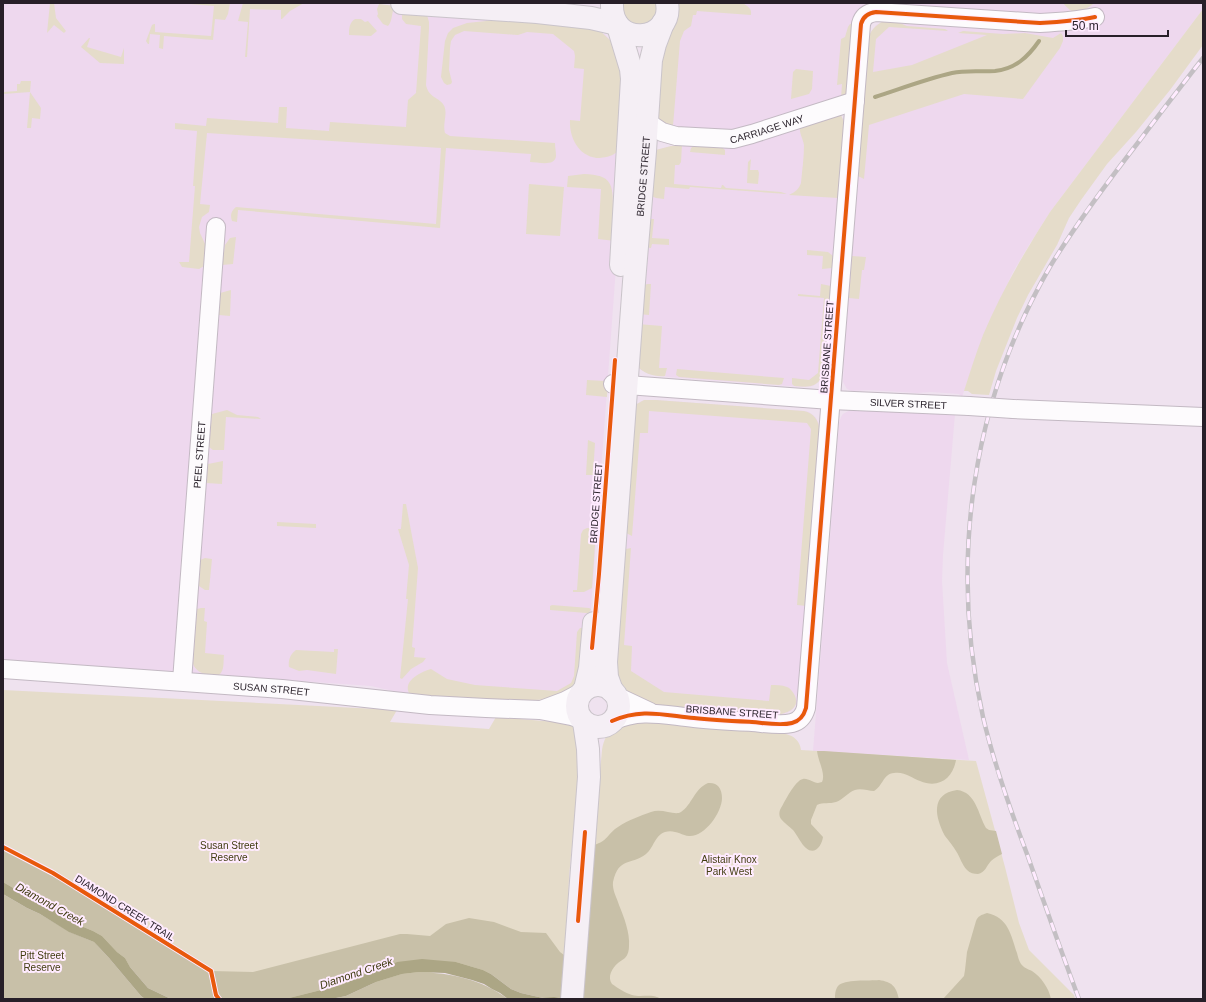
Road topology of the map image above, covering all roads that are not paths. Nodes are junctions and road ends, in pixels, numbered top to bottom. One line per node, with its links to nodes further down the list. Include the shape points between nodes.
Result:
1 (402, 3): 3 (main road)
2 (612, 3): 6 (main road, BRIDGE STREET, via 612,13)
3 (435, 4): 6 (main road, via 591,18)
4 (667, 11): 6 (main road, via 657,30 649,35 630,34); 8 (main road, BRIDGE STREET, via 651,60)
5 (1095, 17): 7 (street, BRISBANE STREET, via 1040,23 869,13 861,24)
6 (617, 25): 12 (main road, BRIDGE STREET, via 632,80 619,306)
7 (855, 100): 9 (street, CARRIAGE WAY, via 733,139); 13 (street, BRISBANE STREET)
8 (647, 122): 9 (street, CARRIAGE WAY, via 662,132); 10 (main road, BRIDGE STREET)
9 (676, 136): 10 (street, CARRIAGE WAY)
10 (645, 151): 12 (main road, BRIDGE STREET)
11 (216, 227): 16 (street, PEEL STREET)
12 (620, 385): 13 (street, SILVER STREET); 17 (main road, BRIDGE STREET, via 590,668); 18 (main road, BRIDGE STREET, via 606,662 607,677)
13 (831, 400): 14 (street, SILVER STREET, bridge); 20 (street, BRISBANE STREET, via 805,713 796,722 781,724)
14 (1203, 417)
15 (3, 669): 16 (street, SUSAN STREET)
16 (182, 681): 19 (street, SUSAN STREET, via 430,705)
17 (584, 690): 18 (main road, via 593,685 600,685); 19 (street, SUSAN STREET, via 565,701); 21 (main road, via 579,697 577,708)
18 (614, 693): 20 (street, BRISBANE STREET); 22 (main road, via 618,710)
19 (540, 710): 21 (street, SUSAN STREET)
20 (653, 713): 22 (street, BRISBANE STREET, via 629,715)
21 (582, 720): 22 (main road, via 595,727); 23 (main road, via 588,749)
22 (610, 723): 23 (main road, via 598,742)
23 (589, 777): 24 (main road)
24 (572, 999)

